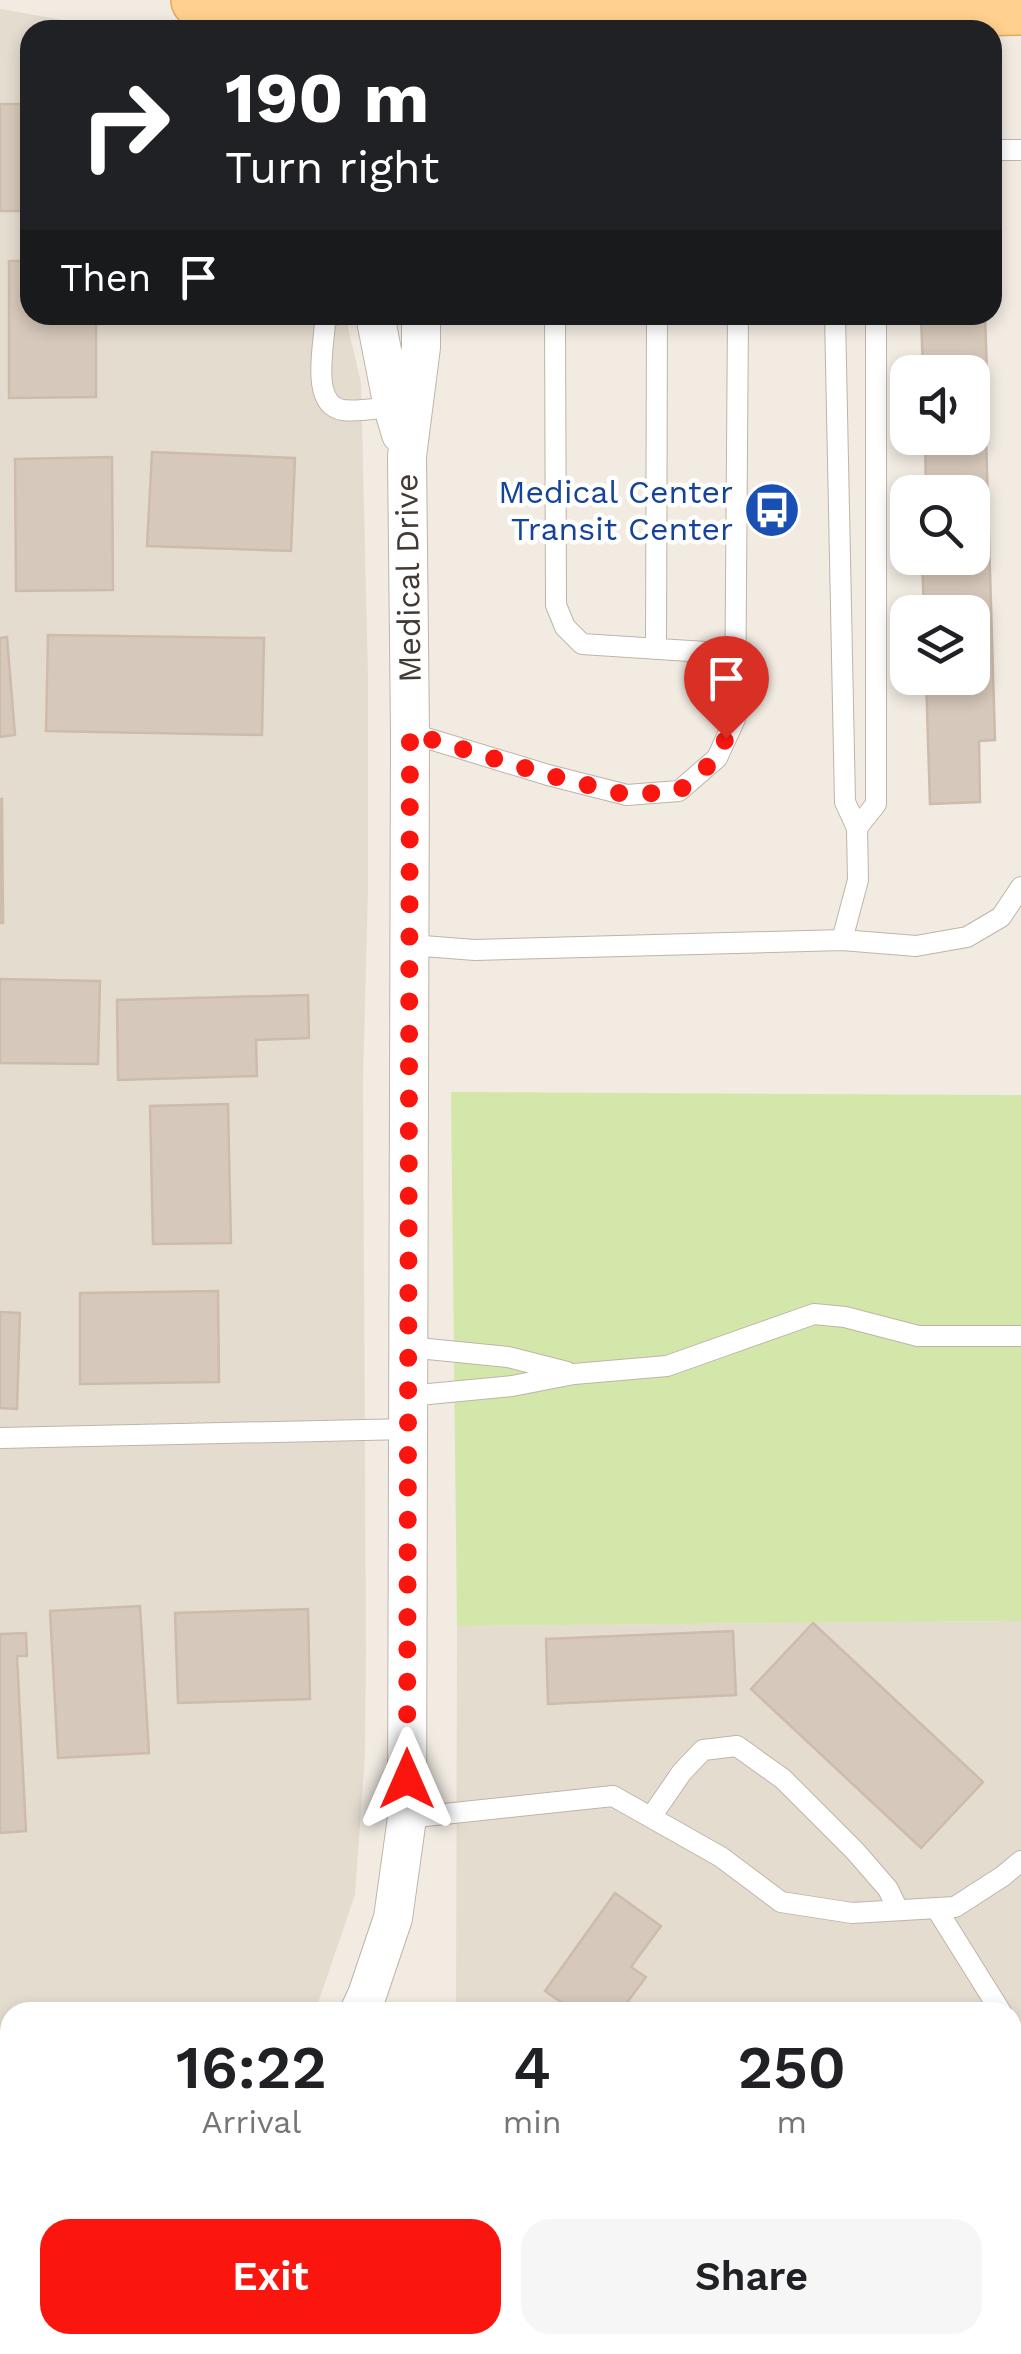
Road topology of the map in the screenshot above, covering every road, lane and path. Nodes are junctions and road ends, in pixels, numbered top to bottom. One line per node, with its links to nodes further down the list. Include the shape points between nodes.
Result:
1 (170, 0): 4 (main road)
2 (199, 0): 5 (main road)
3 (1021, 7): 6 (main road)
4 (206, 20)
5 (334, 20)
6 (852, 20)
7 (325, 325): 15 (lane, via 321,390 328,402 340,410)
8 (378, 325): 15 (street, Medical Drive)
9 (422, 325): 16 (street, Medical Drive)
10 (555, 325): 17 (lane, via 556,605 582,644)
11 (657, 325): 17 (lane)
12 (738, 325): 18 (lane)
13 (835, 325): 20 (lane, via 845,802)
14 (876, 325): 20 (lane, via 876,804)
15 (393, 407): 16 (street, Medical Drive)
16 (407, 456): 19 (street, Medical Drive)
17 (656, 649): 18 (lane)
18 (736, 654): 19 (lane, via 735,719 717,758 679,791 627,795)
19 (410, 733): 23 (street, Medical Drive)
20 (857, 828): 22 (lane, via 858,880)
21 (1021, 887): 22 (lane, via 1001,917 967,937 916,946)
22 (842, 940): 23 (lane, via 475,950)
23 (410, 945): 25 (street, Medical Drive)
24 (1021, 1336): 26 (lane, via 918,1336 814,1314 667,1366)
25 (408, 1347): 26 (lane, via 508,1357); 27 (street, Medical Drive)
26 (574, 1374): 27 (lane)
27 (408, 1413): 28 (lane); 29 (street, Medical Drive)
28 (0, 1438)
29 (407, 1818): 30 (lane, via 614,1796); 34 (street, Medical Drive, via 394,1918)
30 (651, 1818): 33 (lane, via 721,1857 781,1902 852,1913); 33 (lane, via 703,1750 737,1746 783,1780 855,1851)
31 (1021, 1862): 32 (lane, via 955,1907)
32 (936, 1908): 33 (lane); 35 (lane)
33 (898, 1910)
34 (363, 2002)
35 (996, 2002)

